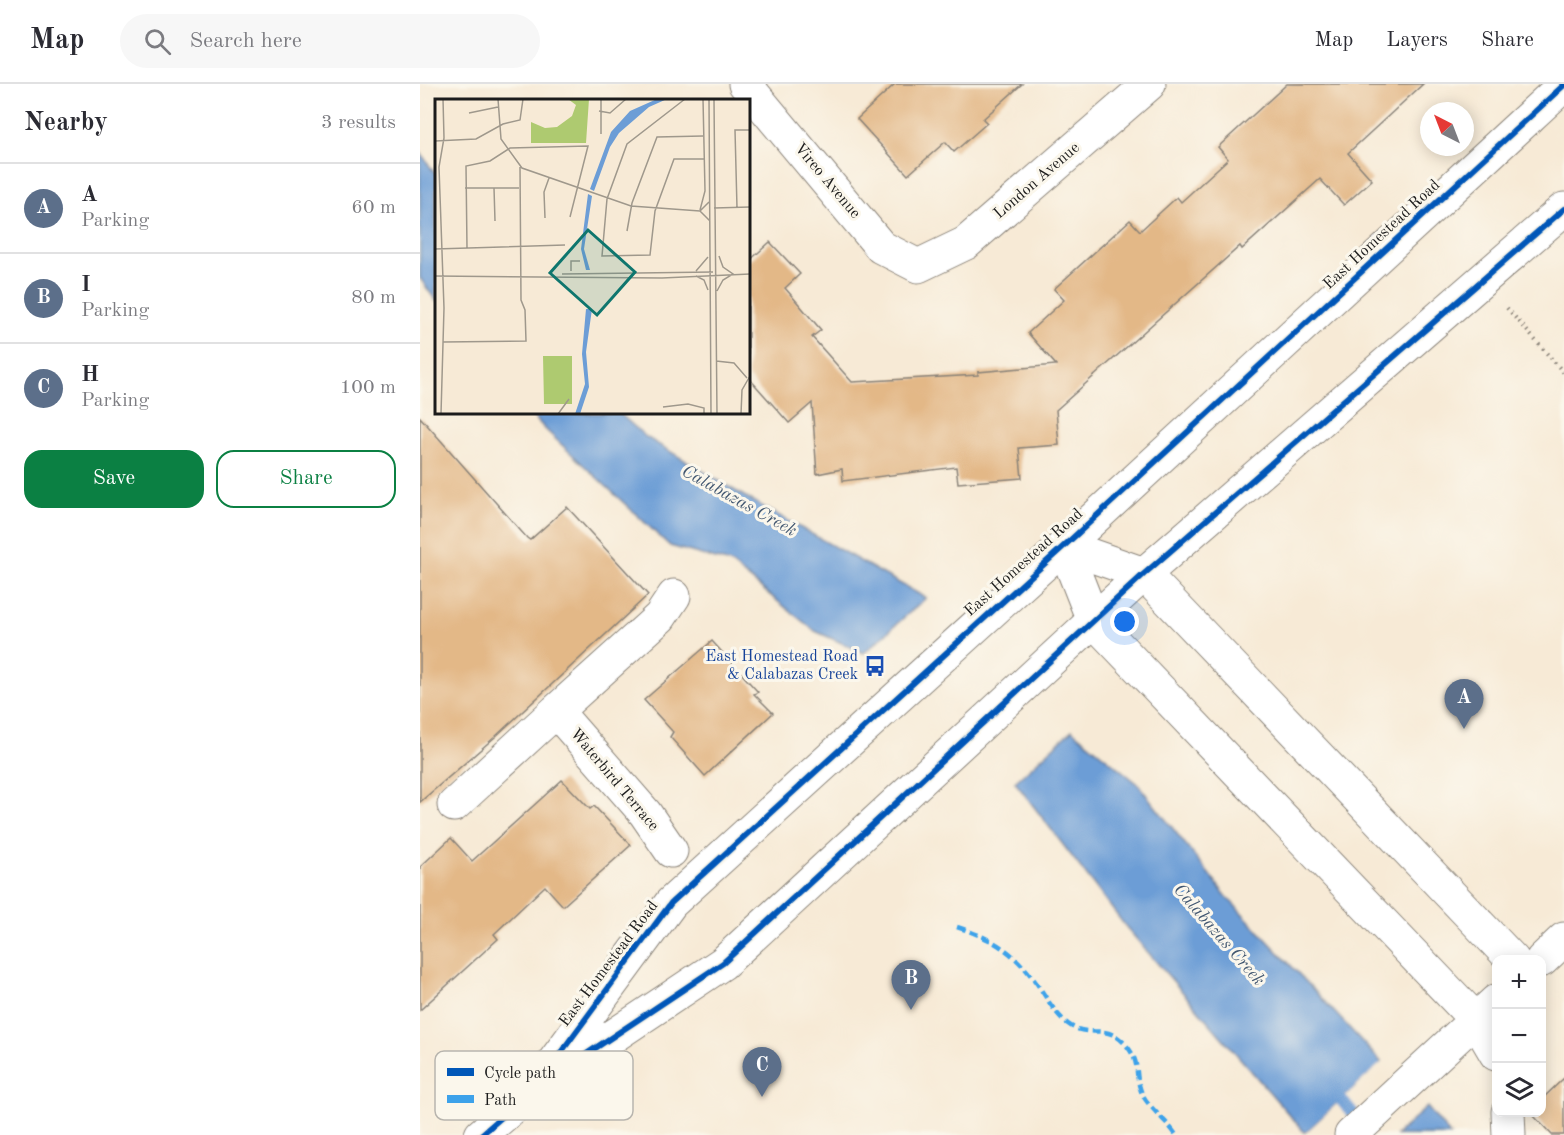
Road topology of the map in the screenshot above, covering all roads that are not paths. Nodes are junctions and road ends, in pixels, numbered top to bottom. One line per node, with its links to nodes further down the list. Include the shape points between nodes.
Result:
1 (745, 84): 5 (main road, Vireo Avenue, via 881,247)
2 (1149, 84): 5 (main road, London Avenue, via 966,243)
3 (1564, 86): 6 (main road, East Homestead Road)
4 (1564, 209): 7 (main road, East Homestead Road)
5 (918, 266)
6 (1064, 546): 7 (main road); 9 (main road); 18 (main road, East Homestead Road, via 671,903)
7 (1144, 574): 9 (main road, East Homestead Road); 14 (main road)
8 (674, 597): 10 (main road, via 660,617)
9 (1093, 620): 16 (main road); 19 (main road, East Homestead Road, via 723,963)
10 (556, 711): 11 (main road); 12 (main road, Waterbird Terrace, via 645,813)
11 (454, 805)
12 (671, 851)
13 (1564, 939): 15 (main road)
14 (1508, 955)
15 (1546, 956)
16 (1486, 1010): 17 (main road); 23 (main road)
17 (1492, 1034)
18 (562, 1051)
19 (591, 1051)
20 (1508, 1117): 24 (main road)
21 (499, 1120): 22 (main road, East Homestead Road)
22 (482, 1135)
23 (1351, 1135)
24 (1509, 1135)

